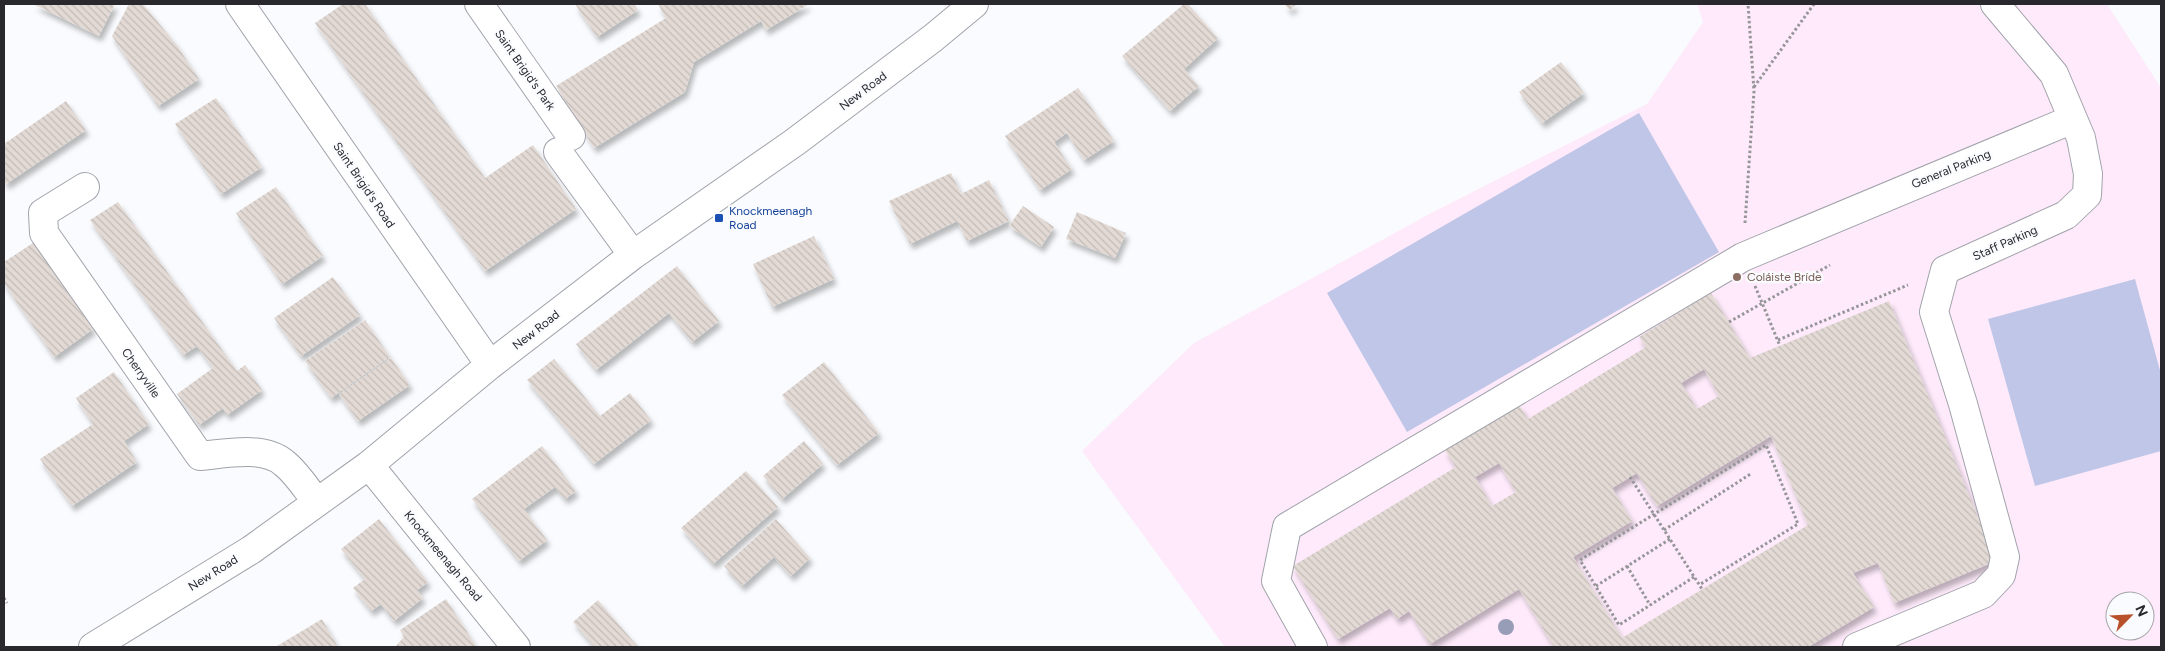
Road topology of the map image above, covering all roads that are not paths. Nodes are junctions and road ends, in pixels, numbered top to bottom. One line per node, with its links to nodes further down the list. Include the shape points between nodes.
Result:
1 (240, 4): 8 (street, Saint Brigid's Road)
2 (479, 4): 7 (street, Saint Brigid's Park)
3 (974, 4): 7 (street, New Road, via 795,142)
4 (1995, 4): 5 (street, via 2054,74)
5 (2073, 119): 13 (street, General Parking, via 1743,257 1288,527 1276,581); 14 (street, Staff Parking, via 2081,138 2087,196 2066,215 1944,270 1934,312 2005,557 2001,575 1983,594)
6 (85, 187): 10 (street, Cherryville, via 43,213 44,232 200,456 239,452 265,454 284,462)
7 (633, 255): 8 (street, New Road)
8 (490, 365): 9 (street, New Road)
9 (369, 465): 10 (street, New Road); 12 (street, Knockmeenagh Road)
10 (317, 502): 11 (street, New Road, via 251,550)
11 (93, 647)
12 (516, 647)
13 (1313, 647)
14 (1857, 647)

